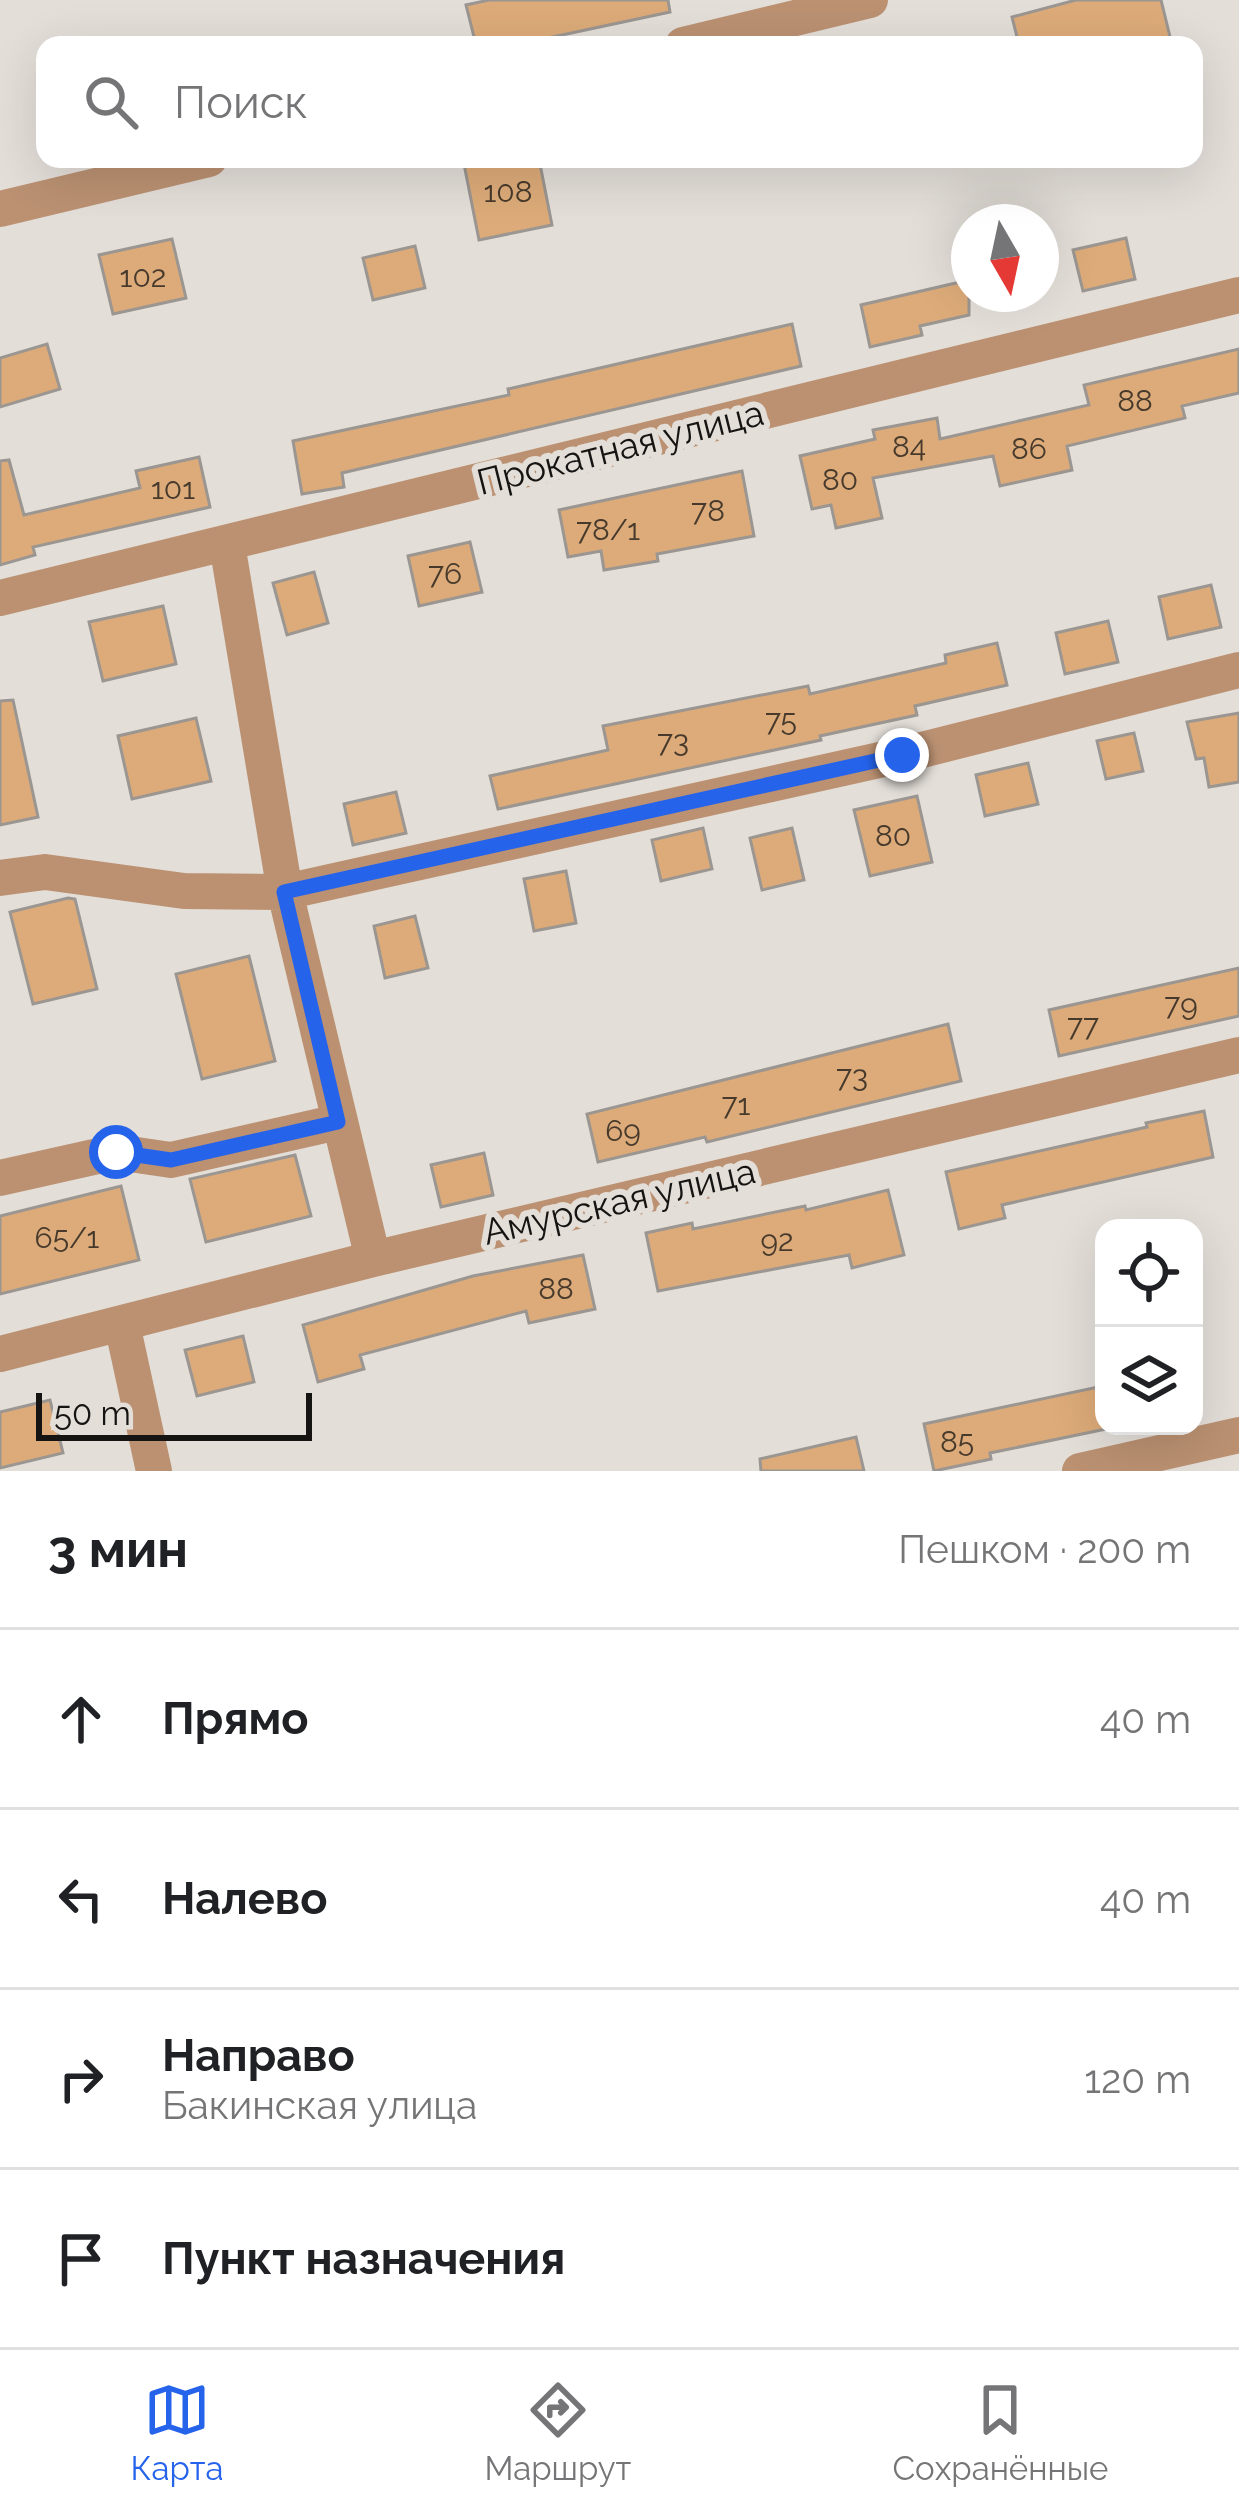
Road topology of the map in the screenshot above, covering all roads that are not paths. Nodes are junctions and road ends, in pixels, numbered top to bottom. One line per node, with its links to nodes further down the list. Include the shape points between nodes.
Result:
1 (869, 0): 2 (street)
2 (720, 36)
3 (171, 168): 4 (street)
4 (0, 209)
5 (1239, 295): 6 (street, Прокатная улица)
6 (226, 544): 7 (street, Прокатная улица); 10 (street)
7 (0, 598)
8 (1239, 670): 10 (street, via 902,755)
9 (0, 878): 10 (street, via 45,872 184,891)
10 (284, 892): 12 (street)
11 (1239, 1055): 14 (street, Амурская улица)
12 (338, 1122): 13 (street, via 171,1160 116,1152); 14 (street)
13 (0, 1178)
14 (373, 1259): 15 (street, Амурская улица)
15 (122, 1324): 16 (street, Амурская улица); 18 (street)
16 (0, 1354)
17 (1239, 1435): 19 (street)
18 (154, 1471)
19 (1080, 1471)

